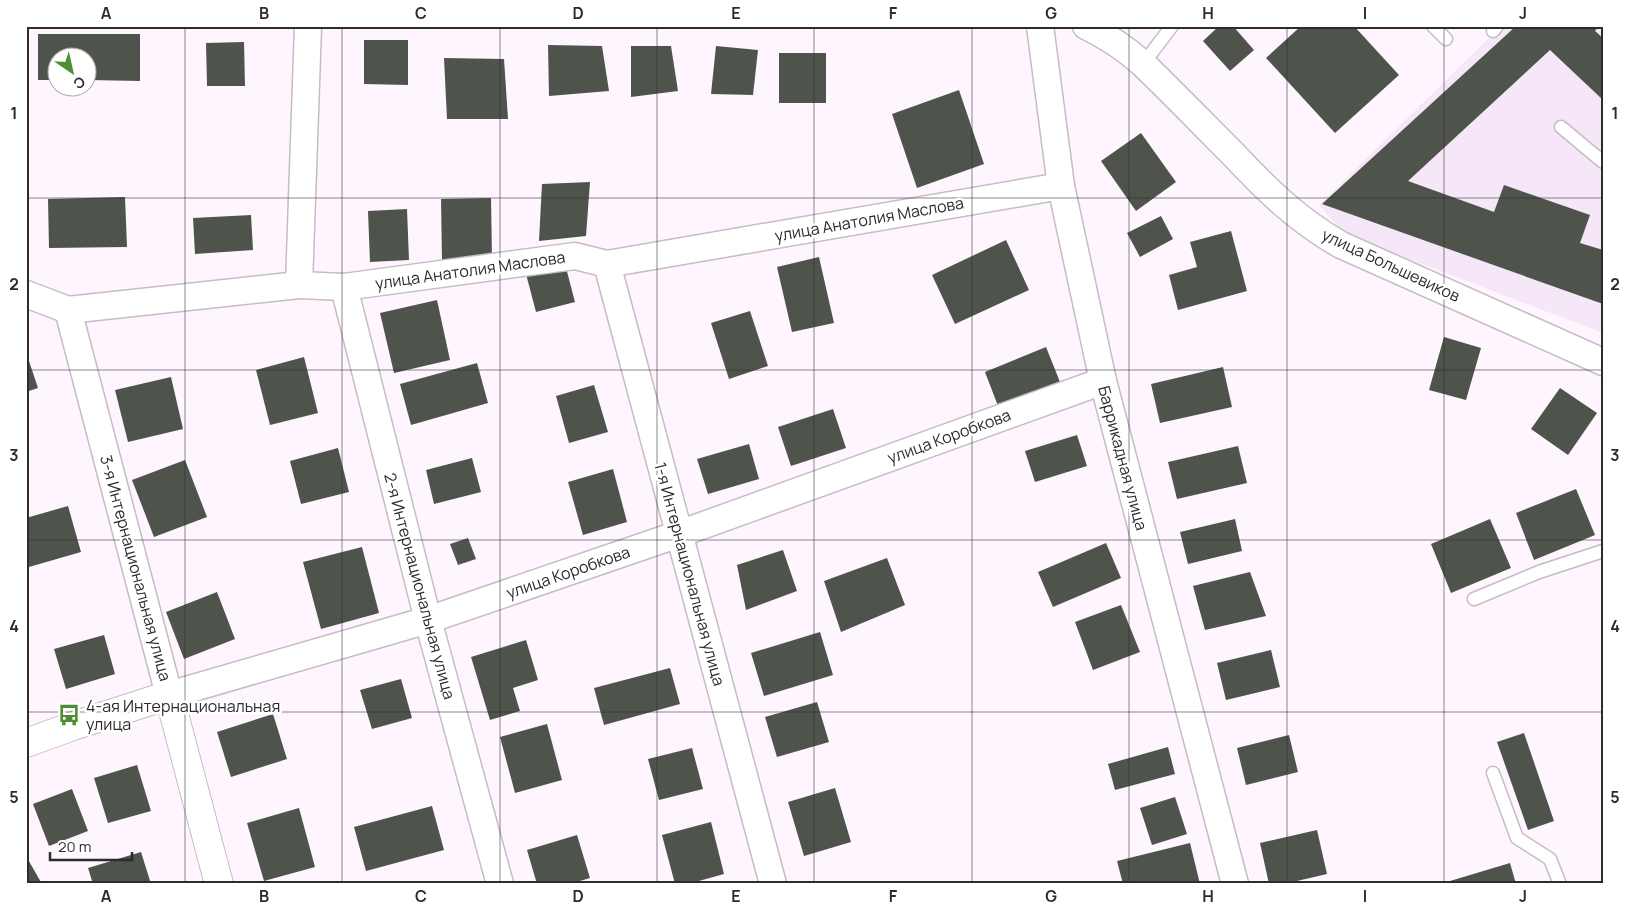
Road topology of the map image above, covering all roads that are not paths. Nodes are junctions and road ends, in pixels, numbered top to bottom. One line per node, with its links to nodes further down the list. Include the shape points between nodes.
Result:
1 (308, 26): 12 (street)
2 (1040, 26): 10 (street, Баррикадная улица)
3 (1086, 26): 7 (street, улица Большевиков, via 1115,42)
4 (1172, 26): 7 (lane)
5 (1433, 26): 6 (lane)
6 (1446, 39)
7 (1143, 64): 16 (street, улица Большевиков, via 1267,189 1315,229 1341,245)
8 (1561, 127): 9 (lane)
9 (1603, 162)
10 (1061, 186): 11 (street, улица Анатолия Маслова); 17 (street, Баррикадная улица)
11 (607, 264): 13 (street, улица Анатолия Маслова, via 575,256); 18 (street, 1-я Интернациональная улица)
12 (299, 285): 13 (street, улица Анатолия Маслова); 15 (street, улица Анатолия Маслова)
13 (344, 287): 21 (street, 2-я Интернациональная улица)
14 (26, 294): 15 (street, улица Анатолия Маслова)
15 (68, 310): 22 (street, 3-я Интернациональная улица)
16 (1603, 362)
17 (1103, 381): 18 (street, улица Коробкова); 28 (street, Баррикадная улица)
18 (679, 534): 21 (street, улица Коробкова); 27 (street, 1-я Интернациональная улица)
19 (1603, 552): 20 (lane, via 1539,572)
20 (1474, 599)
21 (428, 620): 22 (street, улица Коробкова); 26 (street, 2-я Интернациональная улица)
22 (169, 695): 23 (street, улица Коробкова); 25 (street, 3-я Интернациональная улица)
23 (26, 743)
24 (1493, 773): 29 (lane, via 1517,838 1550,859)
25 (219, 884)
26 (500, 884)
27 (773, 884)
28 (1235, 884)
29 (1560, 884)

